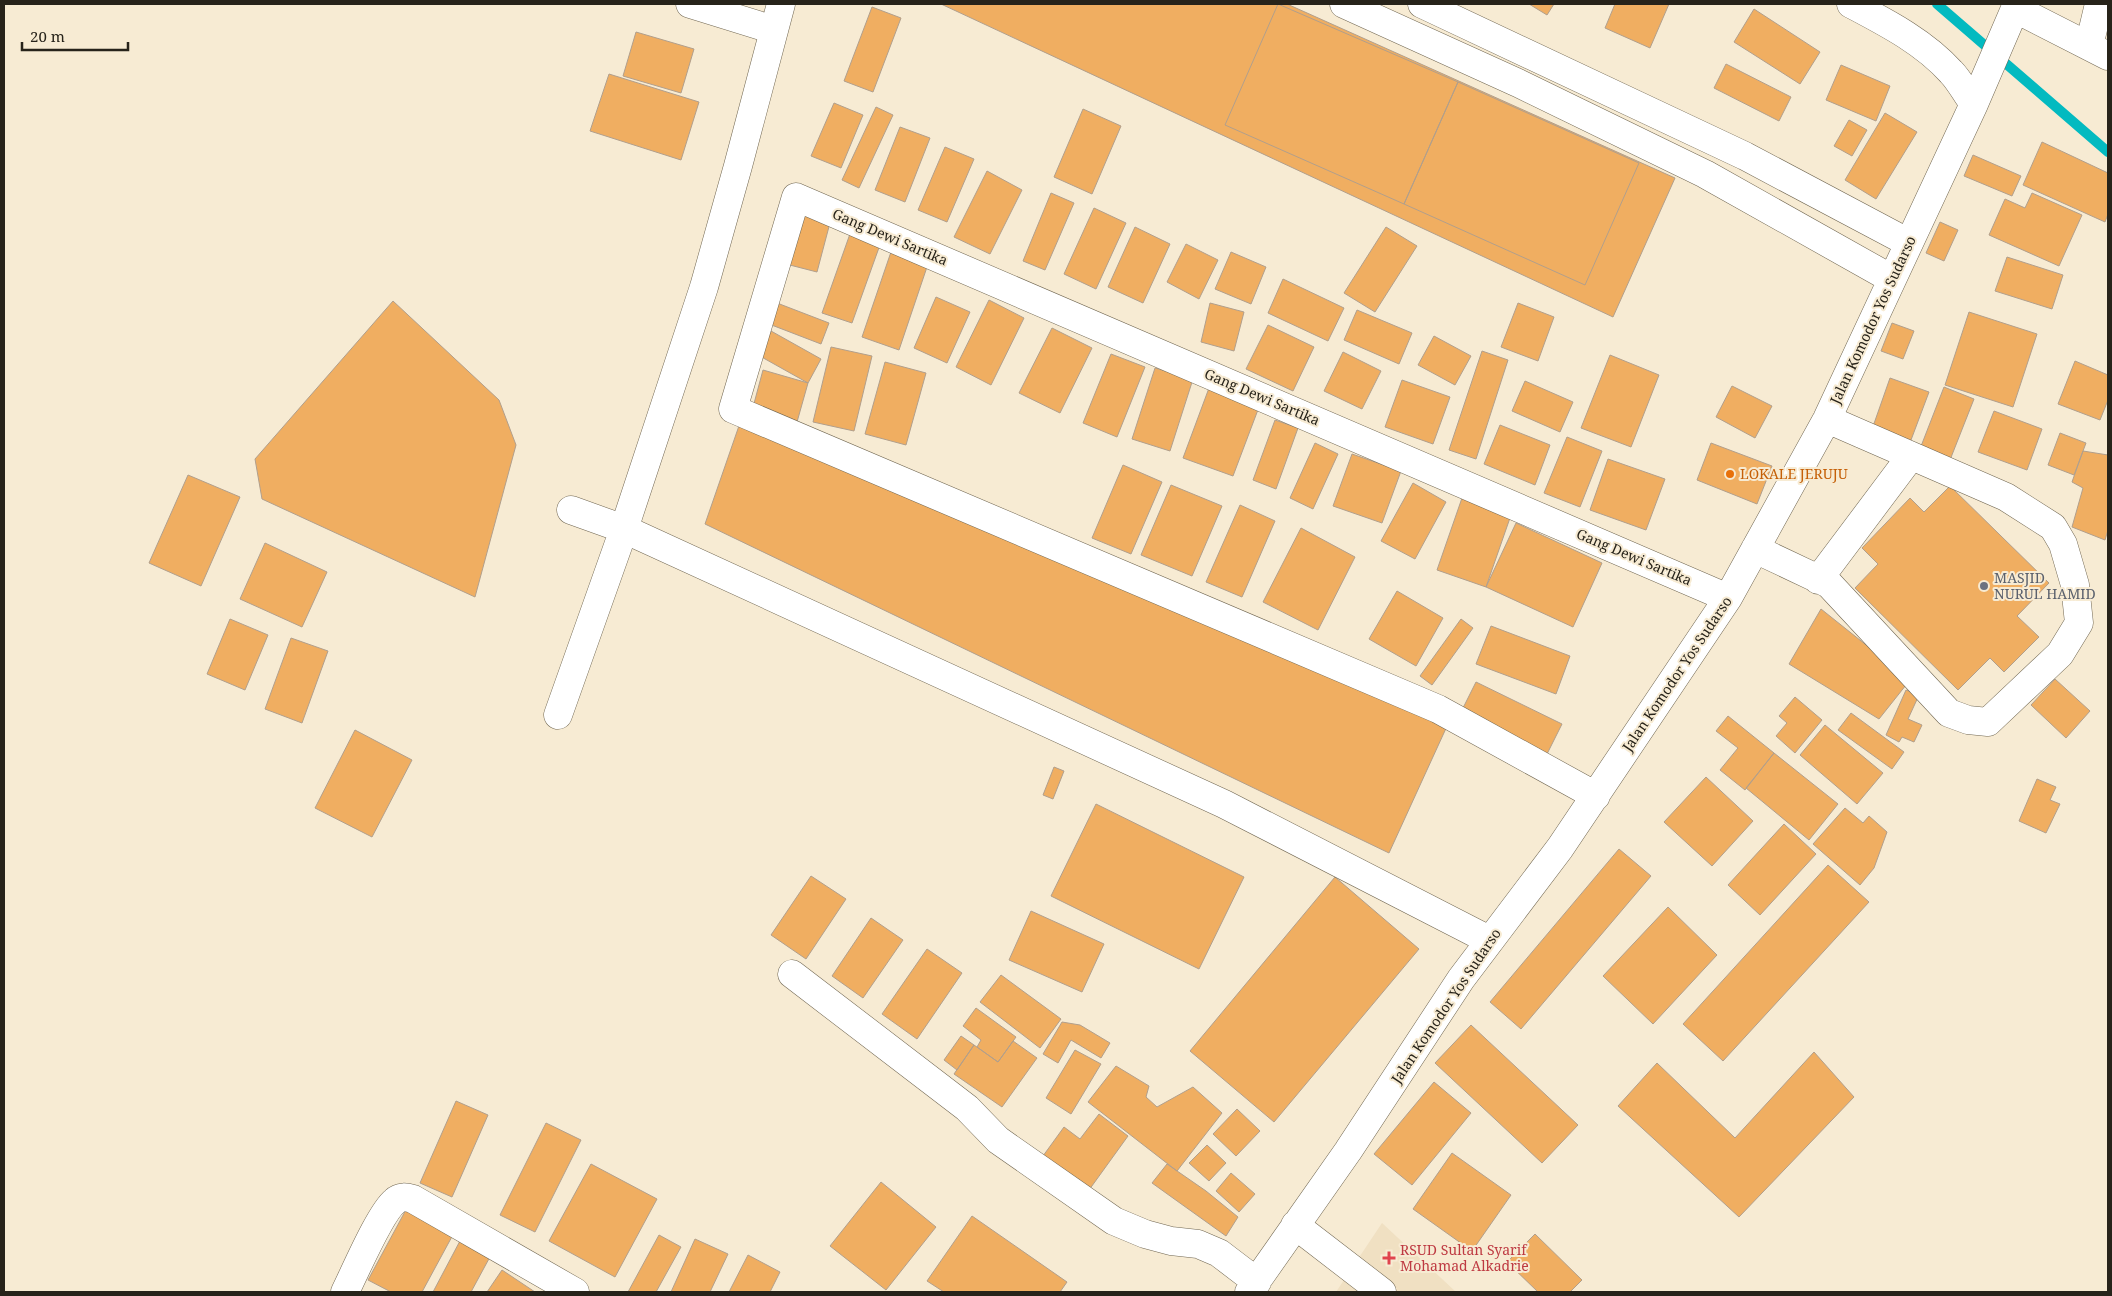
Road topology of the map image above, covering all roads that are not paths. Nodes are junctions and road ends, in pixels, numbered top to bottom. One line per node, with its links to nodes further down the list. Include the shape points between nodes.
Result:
1 (690, 4): 8 (street)
2 (781, 4): 8 (street)
3 (1344, 4): 12 (street, via 1518,83 1705,174)
4 (1422, 4): 11 (street, via 1745,156)
5 (1851, 4): 10 (street, via 1892,25 1931,52)
6 (2099, 4): 9 (street)
7 (2015, 9): 9 (street); 10 (street, Jalan Komodor Yos Sudarso)
8 (774, 30): 16 (street, via 704,287)
9 (2099, 50)
10 (1976, 98): 11 (street, Jalan Komodor Yos Sudarso)
11 (1909, 243): 12 (street, Jalan Komodor Yos Sudarso)
12 (1892, 279): 13 (street, Jalan Komodor Yos Sudarso)
13 (1827, 419): 14 (street); 17 (street, Jalan Komodor Yos Sudarso)
14 (1911, 456): 18 (street); 18 (street, via 2006,497 2053,527 2063,544 2075,584 2079,623 2060,654 1988,722 1968,720 1949,713 1829,584)
15 (571, 510): 16 (street)
16 (624, 529): 20 (street); 22 (street, via 1224,804)
17 (1755, 549): 18 (street); 19 (street, Jalan Komodor Yos Sudarso)
18 (1818, 580)
19 (1728, 598): 21 (street, Jalan Komodor Yos Sudarso); 21 (street, Gang Dewi Sartika, via 796,197 732,409 1438,709)
20 (558, 715)
21 (1596, 796): 22 (street, Jalan Komodor Yos Sudarso)
22 (1490, 940): 24 (street, Jalan Komodor Yos Sudarso)
23 (792, 974): 25 (street, via 967,1108 998,1140 1114,1221 1145,1234 1219,1253)
24 (1295, 1225): 25 (street, Jalan Komodor Yos Sudarso); 28 (street)
25 (1253, 1287)
26 (345, 1292): 27 (street, via 385,1212 396,1200 405,1197)
27 (575, 1292)
28 (1382, 1292)

